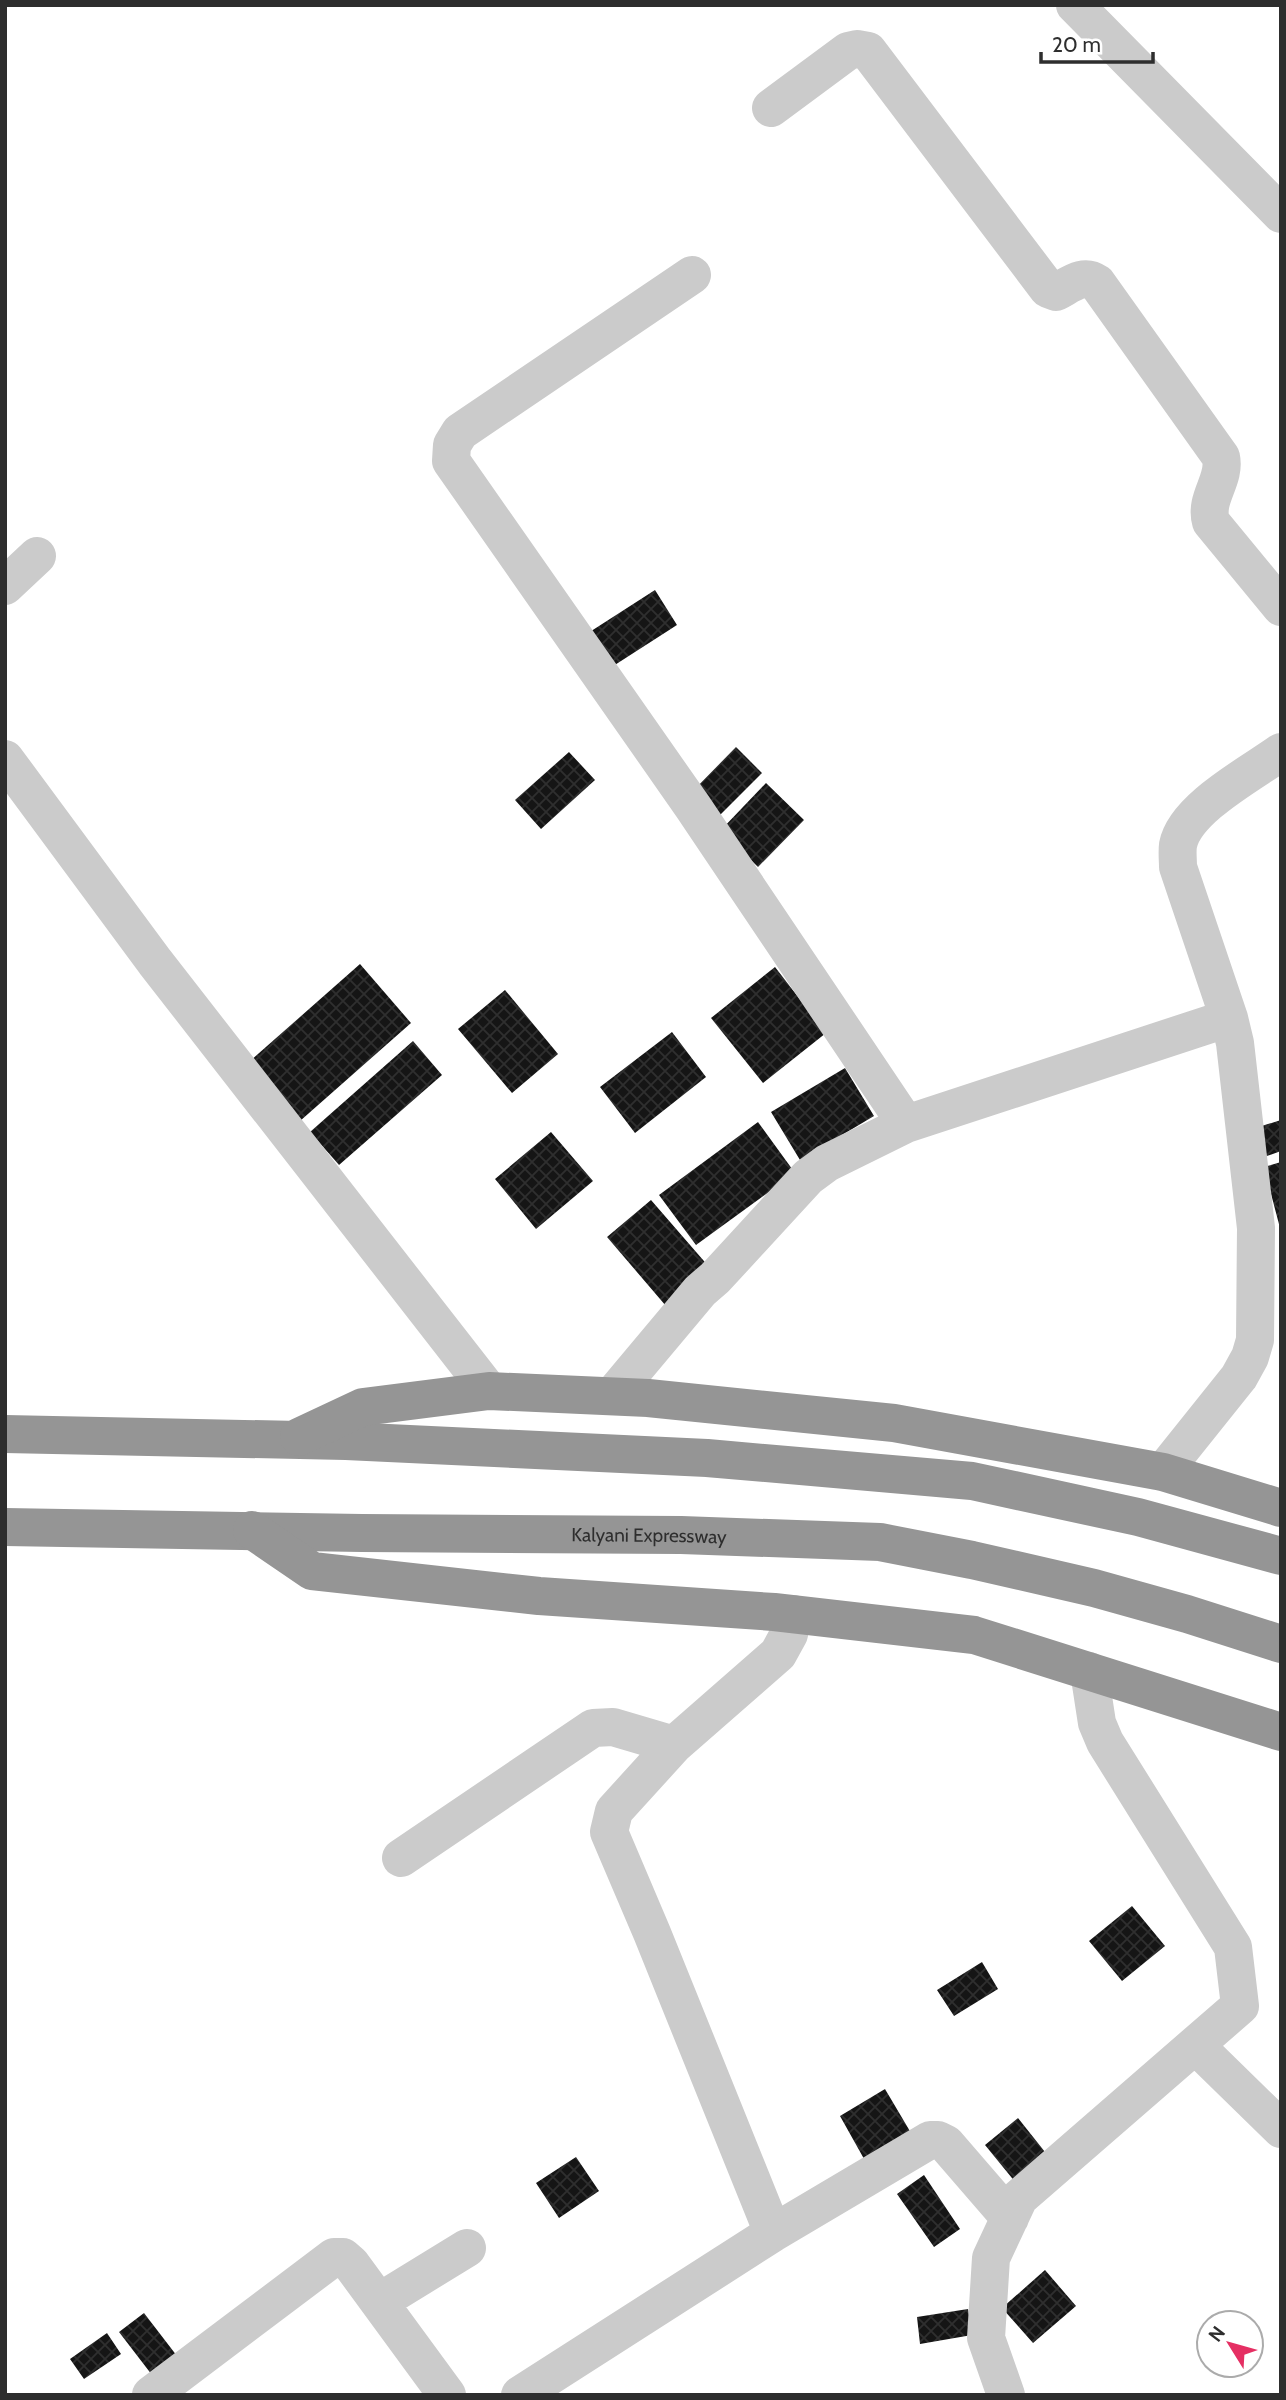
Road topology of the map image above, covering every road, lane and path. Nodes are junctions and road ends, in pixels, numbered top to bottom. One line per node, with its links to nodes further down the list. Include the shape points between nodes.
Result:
1 (1075, 5): 3 (street)
2 (771, 108): 7 (street, via 848,51 868,51 1048,289 1056,292 1084,278 1097,283 1221,457 1223,465 1208,513 1211,522)
3 (1281, 215)
4 (692, 275): 11 (street, via 460,432 452,445 451,461 693,807)
5 (37, 556): 6 (street)
6 (5, 586)
7 (1281, 607)
8 (1281, 752): 10 (street, via 1205,806 1189,822 1178,844 1178,867)
9 (5, 759): 13 (street, via 155,962)
10 (1229, 1018): 11 (street); 12 (street)
11 (906, 1124): 14 (street, via 808,1177 700,1291)
12 (1268, 1233): 17 (street, via 1251,1357)
13 (489, 1391): 14 (highway); 16 (highway, via 363,1407)
14 (612, 1396): 17 (highway, via 894,1423)
15 (5, 1434): 16 (highway)
16 (291, 1441): 21 (highway, via 707,1458 972,1481 1138,1517)
17 (1163, 1472): 18 (highway)
18 (1281, 1508)
19 (5, 1527): 20 (highway, Kalyani Expressway)
20 (251, 1530): 22 (highway, via 312,1571 539,1596); 23 (highway, Kalyani Expressway, via 880,1542 1094,1588)
21 (1281, 1556)
22 (793, 1614): 24 (highway, via 974,1635); 26 (street, via 778,1654)
23 (1281, 1644)
24 (1089, 1671): 25 (highway); 28 (street, via 1097,1723 1105,1742 1233,1947 1240,2006)
25 (1281, 1732)
26 (674, 1745): 27 (street, via 613,1727 593,1728); 31 (street, via 614,1811 609,1832)
27 (401, 1858)
28 (1195, 2045): 29 (street); 30 (street, via 1020,2198)
29 (1281, 2129)
30 (1010, 2218): 31 (street, via 946,2144 930,2140); 37 (street, via 991,2258 986,2338)
31 (773, 2233): 36 (street)
32 (467, 2248): 33 (street)
33 (379, 2302): 34 (street, via 351,2264 334,2257); 35 (street)
34 (151, 2395)
35 (447, 2395)
36 (520, 2395)
37 (1006, 2395)

